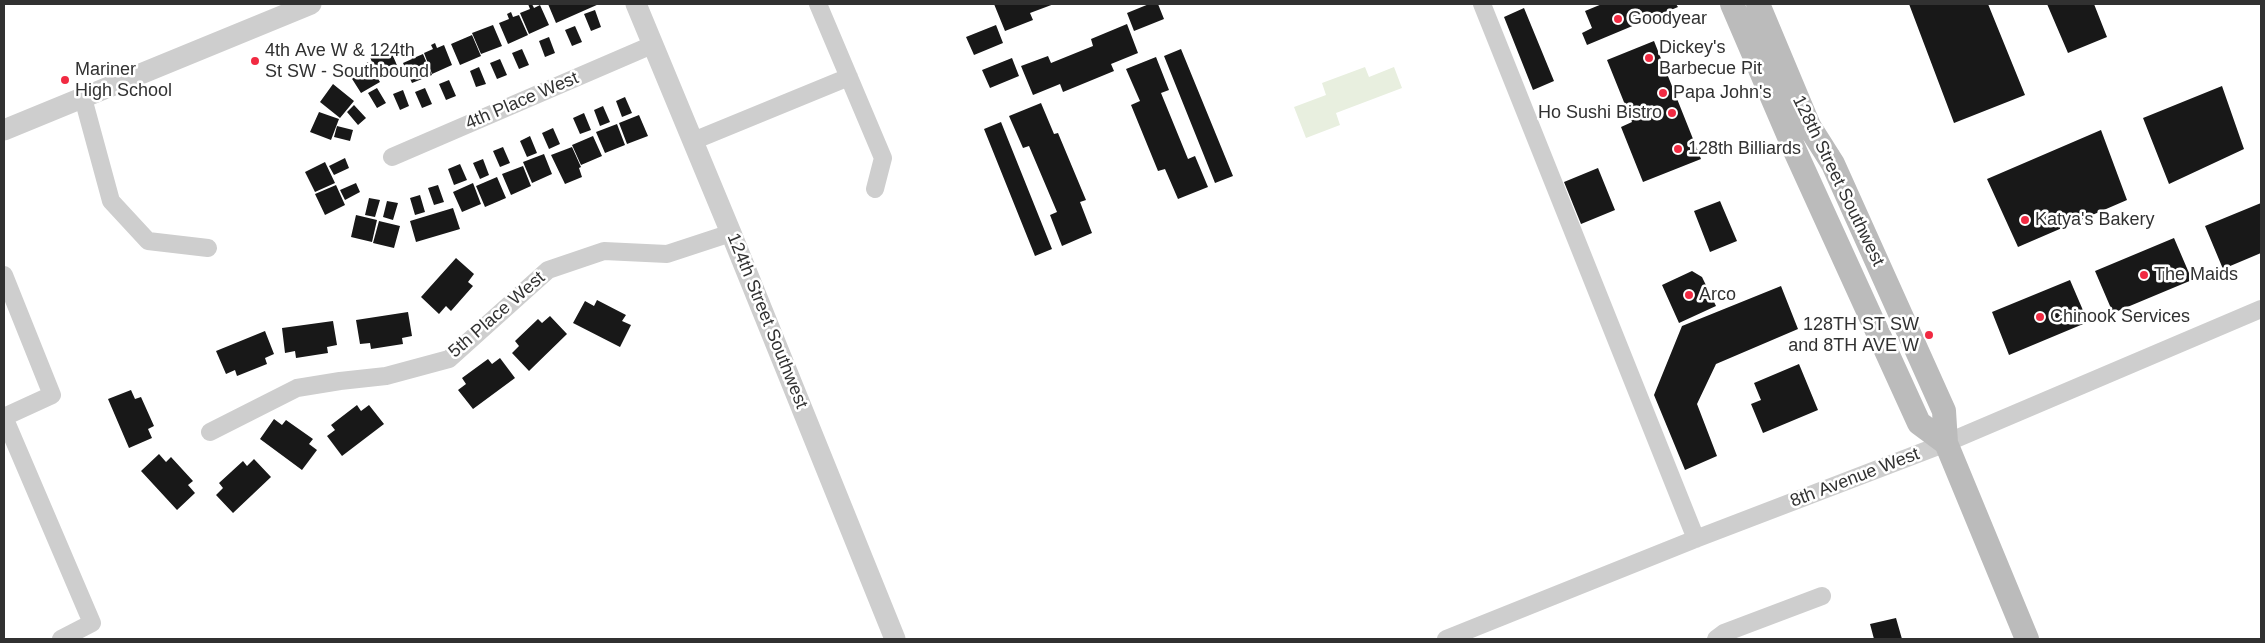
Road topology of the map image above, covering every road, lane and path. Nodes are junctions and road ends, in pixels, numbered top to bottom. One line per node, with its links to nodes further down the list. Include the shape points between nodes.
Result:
1 (311, 4): 9 (street)
2 (636, 4): 7 (street, 124th Street Southwest)
3 (818, 4): 8 (street)
4 (1482, 4): 21 (street)
5 (1732, 4): 20 (main road, 128th Street Southwest, via 1919,423)
6 (1758, 4): 20 (main road, 128th Street Southwest, via 1809,126 1833,164 1944,411)
7 (652, 45): 11 (street, 124th Street Southwest); 12 (street, 4th Place West)
8 (849, 78): 11 (street); 13 (street, via 883,158)
9 (83, 98): 10 (street); 15 (street, via 111,201 148,241)
10 (4, 130)
11 (693, 141): 14 (street, 124th Street Southwest)
12 (392, 156)
13 (875, 189)
14 (731, 233): 19 (street, 5th Place West, via 667,254 604,251 548,270 448,359 386,376 297,388); 24 (street, 124th Street Southwest)
15 (208, 248)
16 (4, 275): 18 (street, via 52,395)
17 (2261, 309): 20 (street, 8th Avenue West)
18 (4, 417): 23 (street, via 92,623)
19 (210, 432)
20 (1946, 443): 21 (street, 8th Avenue West); 27 (main road, 128th Street Southwest)
21 (1696, 539): 25 (street, 8th Avenue West)
22 (1822, 596): 26 (street, via 1724,633)
23 (61, 639)
24 (895, 639)
25 (1446, 639)
26 (1716, 639)
27 (2027, 639)

